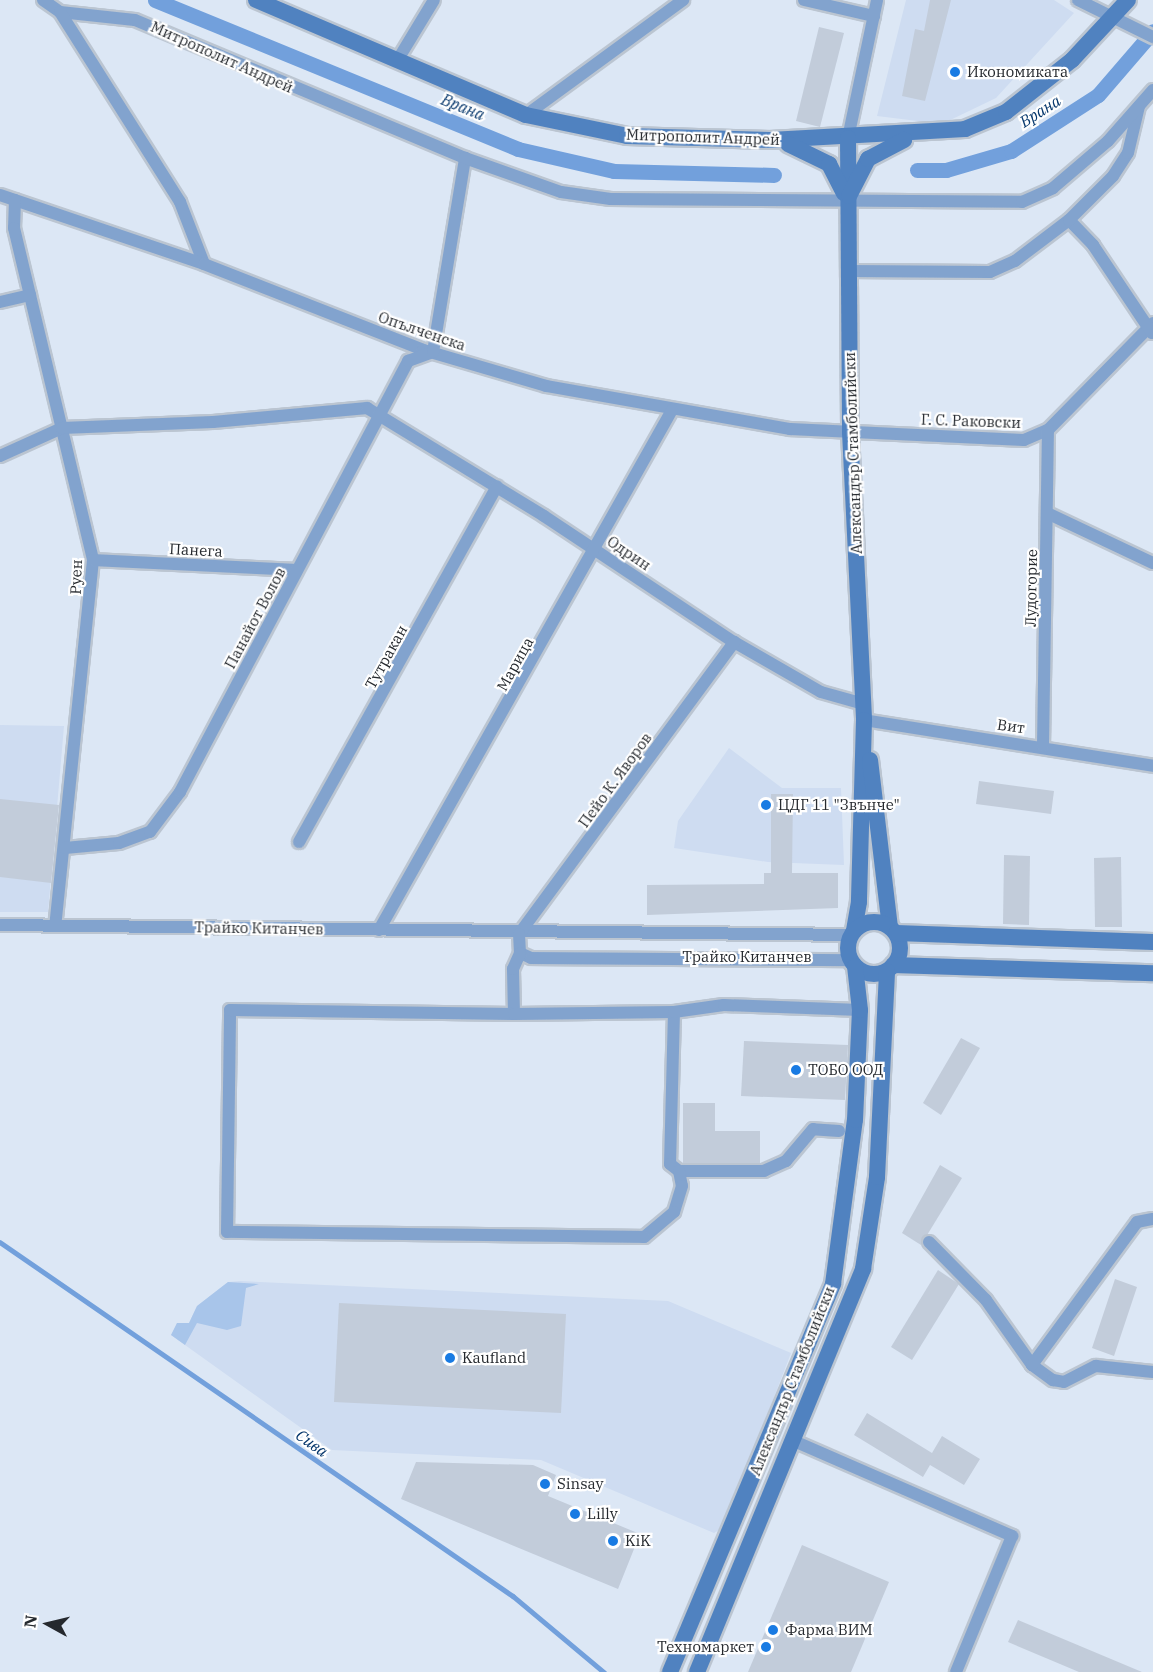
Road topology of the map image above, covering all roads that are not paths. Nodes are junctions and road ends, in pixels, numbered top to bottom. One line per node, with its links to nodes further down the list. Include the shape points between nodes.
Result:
1 (43, 0): 9 (street, Митрополит Андрей)
2 (256, 0): 13 (main road, Митрополит Андрей)
3 (434, 0): 13 (street)
4 (683, 0): 16 (street)
5 (804, 0): 10 (street)
6 (877, 0): 10 (street)
7 (1078, 0): 11 (street)
8 (1128, 0): 11 (main road, Митрополит Андрей)
9 (60, 12): 20 (street, Митрополит Андрей, via 135,20); 25 (street, via 180,202)
10 (874, 16): 18 (street)
11 (1117, 21): 12 (street); 17 (main road, Митрополит Андрей, via 1006,112 965,129)
12 (1153, 37)
13 (397, 61): 16 (main road, Митрополит Андрей)
14 (1153, 90): 15 (street, Митрополит Андрей)
15 (1139, 105): 23 (street, Митрополит Андрей, via 1108,141 1053,188 1022,202); 24 (street, via 1128,153 1113,176)
16 (526, 115): 19 (main road, Митрополит Андрей, via 627,136)
17 (920, 135): 18 (main road, Митрополит Андрей); 23 (main road, via 888,145 868,159)
18 (848, 138): 19 (main road, Митрополит Андрей); 23 (main road)
19 (770, 140): 23 (main road, via 815,152 839,177)
20 (465, 158): 23 (street, Митрополит Андрей, via 561,192 611,199); 30 (street)
21 (0, 195): 22 (street, Опълченска)
22 (15, 200): 25 (street, Опълченска); 27 (street, Руен, via 14,228)
23 (846, 202): 26 (main road, Александър Стамболийски)
24 (1069, 220): 26 (street, via 1015,261 990,272); 29 (street, via 1093,245)
25 (204, 264): 30 (street, Опълченска)
26 (848, 271): 35 (main road, Александър Стамболийски)
27 (30, 295): 28 (street); 33 (street, Руен)
28 (0, 302)
29 (1151, 328): 34 (street, Г. С. Раковски)
30 (433, 352): 31 (street, Опълченска, via 546,386); 32 (street, Панайот Волов, via 408,361)
31 (672, 410): 35 (street, Опълченска, via 790,429); 39 (street, Марица)
32 (382, 415): 33 (street, via 367,408 213,422); 37 (street, Одрин); 42 (street, Панайот Волов)
33 (62, 428): 36 (street); 40 (street, Руен)
34 (1048, 430): 35 (street, Г. С. Раковски, via 1024,440); 38 (street, Лудогорие)
35 (850, 432): 44 (main road, Александър Стамболийски)
36 (0, 456)
37 (497, 486): 39 (street, Одрин); 47 (street, Тутракан)
38 (1047, 513): 41 (street); 45 (street, Лудогорие)
39 (597, 550): 43 (street, Одрин); 51 (street, Марица)
40 (93, 561): 42 (street, Панега); 48 (street, Руен)
41 (1153, 563)
42 (297, 570): 48 (street, Панайот Волов, via 161,821 150,832 119,843)
43 (734, 642): 44 (street, Одрин); 54 (street, Пейо К. Яворов)
44 (864, 712): 45 (street, Вит); 52 (main road, Александър Стамболийски); 53 (main road, Александър Стамболийски, via 859,902)
45 (1043, 746): 46 (street, Вит)
46 (1153, 766)
47 (299, 842)
48 (65, 848): 50 (street, Руен)
49 (0, 925): 50 (street, Трайко Китанчев)
50 (55, 926): 51 (street, Трайко Китанчев)
51 (379, 930): 54 (street, Трайко Китанчев)
52 (893, 930): 53 (main road, via 867,922); 55 (main road); 58 (main road, Александър Стамболийски, via 900,950)
53 (852, 933): 54 (street, Трайко Китанчев); 57 (main road, Александър Стамболийски)
54 (519, 934): 56 (street)
55 (1153, 942)
56 (520, 953): 57 (street, Трайко Китанчев, via 531,958); 62 (street, via 513,969)
57 (853, 963): 58 (main road, via 870,974); 60 (main road, Александър Стамболийски)
58 (890, 968): 59 (main road); 69 (main road, Александър Стамболийски, via 871,1230 863,1269)
59 (1153, 973)
60 (860, 1010): 61 (street, via 724,1005); 70 (main road, Александър Стамболийски, via 855,1120 833,1284)
61 (674, 1012): 62 (street); 64 (street, via 670,1164)
62 (514, 1014): 64 (street, via 230,1010 227,1232 644,1237 674,1212 682,1186)
63 (839, 1131): 64 (street, via 813,1129 786,1161 764,1171)
64 (679, 1171)
65 (1153, 1219): 67 (street, via 1137,1222)
66 (929, 1242): 67 (street, via 986,1300)
67 (1032, 1365): 68 (street, via 1059,1382 1096,1366)
68 (1153, 1372)
69 (796, 1442): 71 (main road, Александър Стамболийски); 72 (street, via 1012,1536)
70 (670, 1672)
71 (697, 1672)
72 (956, 1672)

